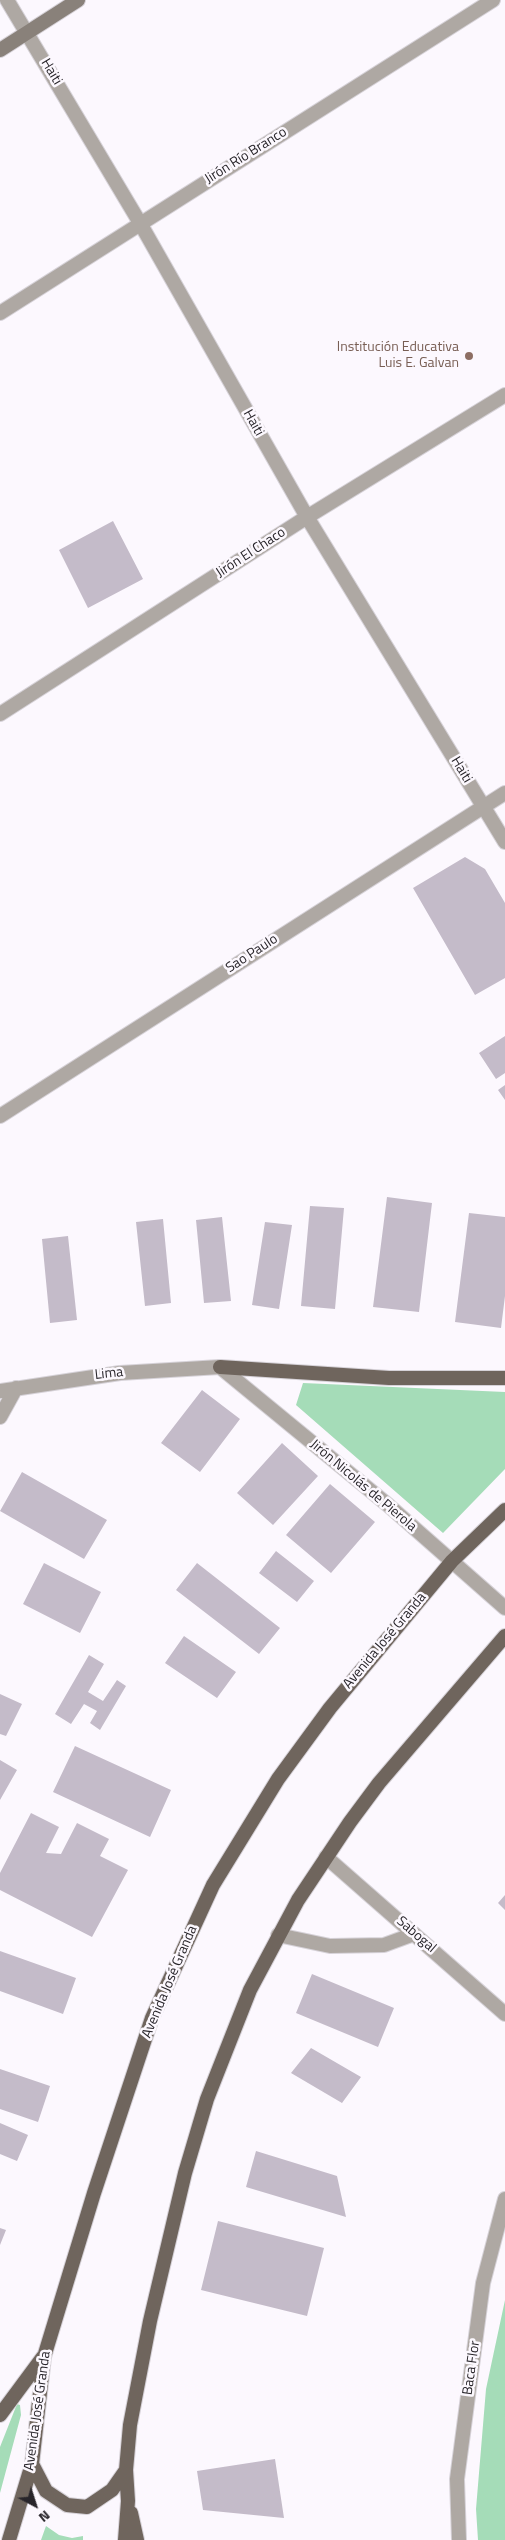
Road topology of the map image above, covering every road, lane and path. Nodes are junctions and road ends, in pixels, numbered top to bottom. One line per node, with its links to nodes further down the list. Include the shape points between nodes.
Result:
1 (7, 0): 4 (street, Haiti)
2 (78, 0): 4 (main road)
3 (493, 0): 6 (street, Jirón Río Branco)
4 (27, 32): 5 (main road); 6 (street, Haiti)
5 (0, 50)
6 (140, 223): 7 (street, Jirón Río Branco); 9 (street, Haiti)
7 (0, 313)
8 (505, 395): 9 (street, Jirón El Chaco)
9 (307, 517): 10 (street, Jirón El Chaco); 12 (street, Haiti)
10 (0, 714)
11 (505, 793): 12 (street, Sao Paulo)
12 (483, 806): 13 (street, Haiti); 14 (street, Sao Paulo)
13 (505, 842)
14 (0, 1116)
15 (220, 1367): 16 (main road, via 389,1378); 17 (street, Lima, via 120,1373); 21 (street, Jirón Nicolás de Pierola)
16 (505, 1378)
17 (16, 1388): 18 (street, Lima); 19 (street)
18 (0, 1391)
19 (0, 1417)
20 (505, 1510): 21 (main road, Avenida José Granda)
21 (452, 1561): 22 (street, Jirón Nicolás de Pierola); 29 (main road, Avenida José Granda, via 299,1748 214,1885 177,1962 138,2059)
22 (505, 1608)
23 (505, 1636): 24 (main road, via 379,1783)
24 (326, 1857): 25 (street, Sabogal); 26 (main road)
25 (414, 1934): 26 (street, via 384,1945 339,1946); 27 (street, Sabogal)
26 (278, 1935): 32 (main road, via 231,2035 207,2099 185,2173 150,2321 130,2425)
27 (505, 2014)
28 (505, 2199): 37 (street, Baca Flor, via 483,2283 456,2479)
29 (44, 2357): 30 (main road); 31 (main road, Avenida José Granda)
30 (0, 2415)
31 (32, 2464): 32 (main road, via 46,2491 67,2505 87,2507 112,2490); 34 (main road, Avenida José Granda)
32 (126, 2470): 33 (main road)
33 (128, 2500): 35 (main road); 36 (main road)
34 (9, 2540)
35 (125, 2540)
36 (137, 2540)
37 (459, 2540)

